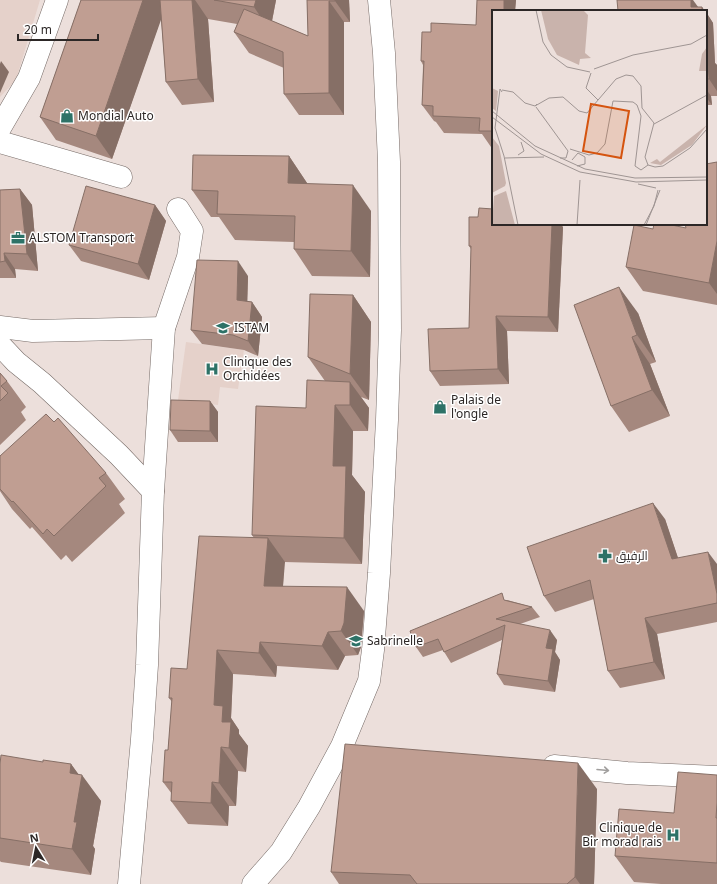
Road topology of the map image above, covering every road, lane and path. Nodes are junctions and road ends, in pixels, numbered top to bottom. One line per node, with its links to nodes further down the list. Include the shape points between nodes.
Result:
1 (57, 0): 3 (street, via 29,78)
2 (379, 0): 11 (street, via 384,53 390,215 387,420 379,573 369,681)
3 (0, 128)
4 (0, 142): 5 (street)
5 (121, 177)
6 (178, 209): 8 (street, via 192,232 188,257)
7 (0, 327): 8 (street, via 39,331)
8 (164, 328): 10 (street)
9 (0, 345): 10 (street, via 119,455)
10 (153, 491): 15 (street, via 143,732)
11 (342, 746): 12 (street); 16 (street, via 281,852)
12 (364, 749)
13 (532, 764): 14 (street, one-way to 14, via 628,773)
14 (717, 777)
15 (129, 884)
16 (253, 884)

